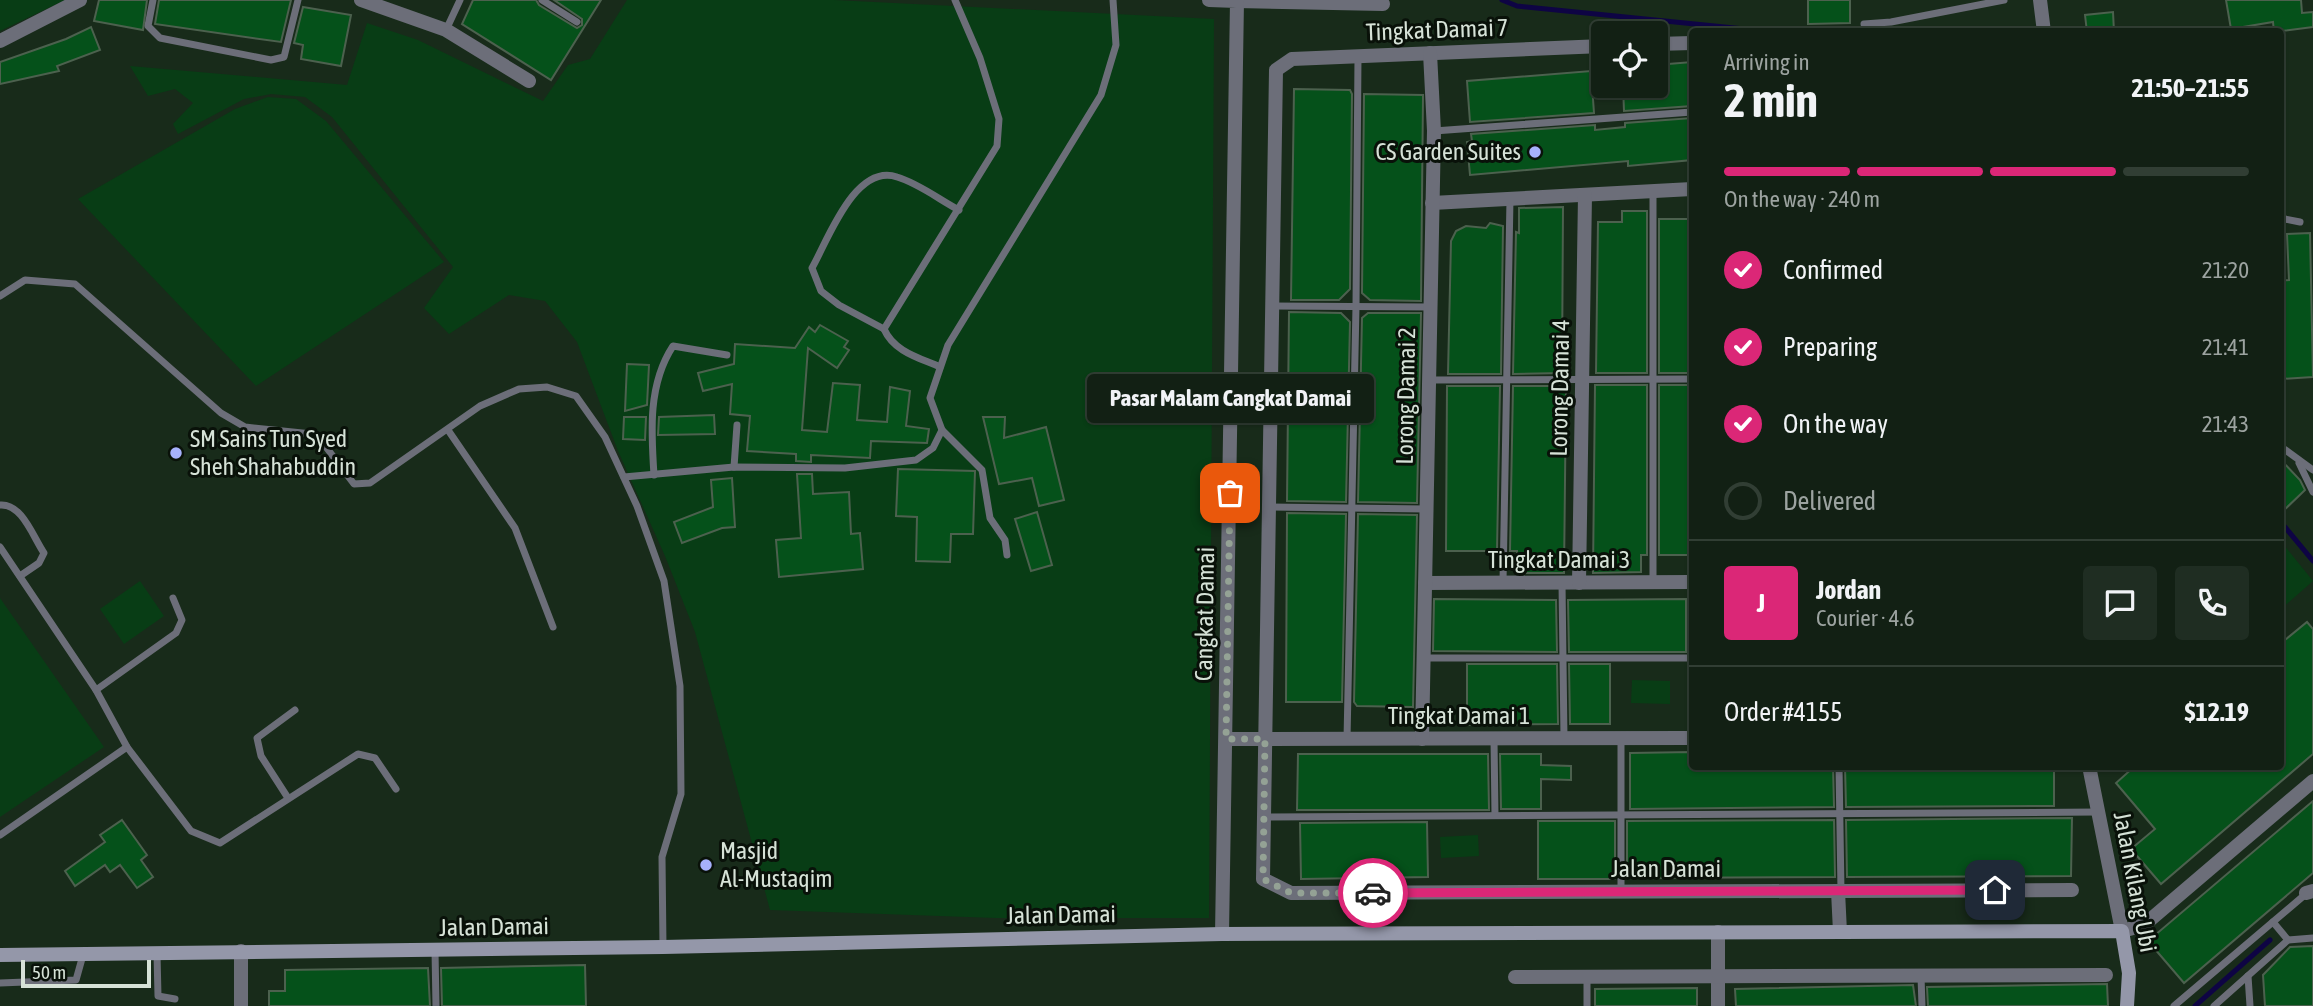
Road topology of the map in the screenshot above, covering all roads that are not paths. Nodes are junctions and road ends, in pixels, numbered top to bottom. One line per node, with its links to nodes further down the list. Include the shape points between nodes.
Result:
1 (80, 0): 18 (street)
2 (153, 0): 3 (lane, via 148,26 160,38 271,60 284,57)
3 (298, 0)
4 (360, 0): 17 (street)
5 (460, 0): 17 (lane)
6 (542, 0): 14 (lane)
7 (955, 0): 32 (lane, via 999,119 997,146)
8 (1113, 0): 41 (lane, via 1116,45 1101,95 948,345)
9 (1209, 0): 12 (street)
10 (2004, 0): 15 (lane)
11 (2040, 0): 16 (street)
12 (1237, 1): 13 (street); 80 (street, Cangkat Damai)
13 (1383, 4)
14 (577, 22)
15 (1864, 24)
16 (2044, 28)
17 (446, 30): 24 (street)
18 (0, 41)
19 (1689, 43): 20 (street)
20 (1668, 44)
21 (1591, 46): 22 (street, Tingkat Damai 7)
22 (1430, 53): 23 (street, Tingkat Damai 7); 26 (street, Lorong Damai 2)
23 (1358, 56): 36 (street, Tingkat Damai 7, via 1292,59 1276,70); 37 (lane)
24 (529, 82)
25 (1689, 112): 26 (lane)
26 (1434, 131): 31 (street, Lorong Damai 2)
27 (1689, 189): 28 (street)
28 (1653, 191): 29 (street); 44 (lane)
29 (1585, 195): 30 (street); 43 (street, Lorong Damai 4)
30 (1510, 199): 31 (street); 42 (lane)
31 (1432, 203): 38 (street, Lorong Damai 2)
32 (959, 210): 39 (lane); 39 (lane, via 896,176 872,177 856,190 812,268 821,291)
33 (2284, 219): 34 (lane)
34 (2301, 222)
35 (0, 296): 48 (lane, via 25,280 75,284 222,413 245,427 312,434 354,484 370,483)
36 (1272, 306): 37 (lane); 58 (street)
37 (1356, 306): 38 (lane); 59 (lane)
38 (1430, 307): 46 (street, Lorong Damai 2)
39 (884, 329): 41 (lane, via 900,349)
40 (727, 355): 54 (lane, via 673,346 664,360 650,421)
41 (940, 367): 49 (lane, via 930,398)
42 (1506, 379): 43 (lane); 46 (lane); 67 (lane)
43 (1583, 379): 44 (lane); 69 (street, Lorong Damai 4)
44 (1655, 379): 45 (lane); 64 (lane)
45 (1689, 379)
46 (1429, 380): 60 (street, Lorong Damai 2)
47 (737, 425): 52 (lane)
48 (448, 429): 55 (lane, via 480,406 519,389 547,387 576,396 605,437); 71 (lane, via 514,528)
49 (942, 430): 52 (lane, via 933,448 916,460 845,468); 62 (lane, via 982,470 990,518 1005,540)
50 (2284, 450): 51 (lane)
51 (2298, 462): 53 (lane); 56 (lane)
52 (734, 467): 54 (lane)
53 (2313, 470)
54 (654, 475): 55 (lane)
55 (624, 477): 108 (lane, via 664,581 680,686 681,794 662,857)
56 (2313, 492)
57 (0, 505): 63 (lane, via 16,509 44,554)
58 (1269, 507): 59 (lane); 81 (street)
59 (1352, 508): 60 (lane); 82 (lane)
60 (1427, 509): 66 (street, Lorong Damai 2)
61 (0, 547): 63 (lane)
62 (1007, 555)
63 (20, 576): 75 (lane)
64 (1653, 582): 65 (street, Tingkat Damai 3); 69 (street, Tingkat Damai 3)
65 (1689, 582)
66 (1425, 583): 67 (street, Tingkat Damai 3); 72 (street, Lorong Damai 2)
67 (1503, 583): 68 (street, Tingkat Damai 3)
68 (1562, 583): 69 (street, Tingkat Damai 3); 73 (lane)
69 (1579, 583)
70 (173, 598): 75 (lane, via 182,620 176,634)
71 (553, 627)
72 (1424, 658): 73 (lane); 83 (street, Lorong Damai 2)
73 (1563, 658): 74 (lane); 77 (lane)
74 (1689, 658)
75 (96, 691): 85 (lane)
76 (295, 710): 90 (lane, via 257,738 261,756)
77 (1564, 738): 78 (street, Tingkat Damai 1); 84 (street, Tingkat Damai 1)
78 (1621, 738): 79 (street, Tingkat Damai 1); 93 (lane)
79 (1689, 738)
80 (1226, 739): 81 (street, Tingkat Damai 1); 105 (street, Cangkat Damai)
81 (1265, 739): 82 (street, Tingkat Damai 1); 95 (street)
82 (1347, 739): 83 (street, Tingkat Damai 1)
83 (1423, 739): 84 (street, Tingkat Damai 1)
84 (1494, 739): 94 (lane)
85 (127, 747): 90 (lane, via 191,831 220,843); 96 (lane)
86 (1839, 770): 92 (lane)
87 (2090, 770): 91 (street, Jalan Kilang Ubi)
88 (2313, 781): 102 (street, via 2144,925)
89 (396, 789): 90 (lane, via 374,758 358,754)
90 (288, 798)
91 (2098, 812): 92 (lane); 102 (street, Jalan Kilang Ubi)
92 (1840, 813): 93 (lane); 98 (lane)
93 (1621, 814): 94 (lane); 100 (lane)
94 (1495, 815): 95 (lane)
95 (1264, 817): 100 (street, Jalan Damai, via 1263,879 1291,893)
96 (0, 835)
97 (2072, 890): 98 (street, Jalan Damai)
98 (1840, 891): 100 (street, Jalan Damai); 104 (street)
99 (2311, 891): 101 (lane)
100 (1621, 892)
101 (2273, 922): 107 (lane); 128 (lane)
102 (2122, 931): 104 (main road, Jalan Damai); 127 (main road, Jalan Kilang Ubi, via 2129,973)
103 (1718, 932): 104 (main road, Jalan Damai); 105 (main road, Jalan Damai); 115 (street)
104 (1840, 932)
105 (1222, 934): 108 (main road, Jalan Damai)
106 (2313, 938): 107 (lane)
107 (2288, 940): 117 (lane)
108 (663, 947): 109 (main road, Jalan Damai)
109 (435, 950): 110 (main road, Jalan Damai); 123 (lane)
110 (241, 951): 111 (main road, Jalan Damai); 122 (street)
111 (157, 954): 113 (main road, Jalan Damai); 121 (lane, via 158,996)
112 (0, 955): 113 (main road, Jalan Damai)
113 (83, 955): 120 (lane, via 75,980)
114 (2106, 975): 116 (street)
115 (1718, 976): 116 (street); 119 (street); 125 (street)
116 (1921, 976): 126 (lane)
117 (2248, 976): 129 (lane); 130 (lane)
118 (1515, 977): 119 (street)
119 (1587, 977): 124 (lane)
120 (0, 983)
121 (175, 999)
122 (241, 1006)
123 (436, 1006)
124 (1587, 1006)
125 (1718, 1006)
126 (1922, 1006)
127 (2127, 1006)
128 (2174, 1006)
129 (2214, 1006)
130 (2250, 1006)

